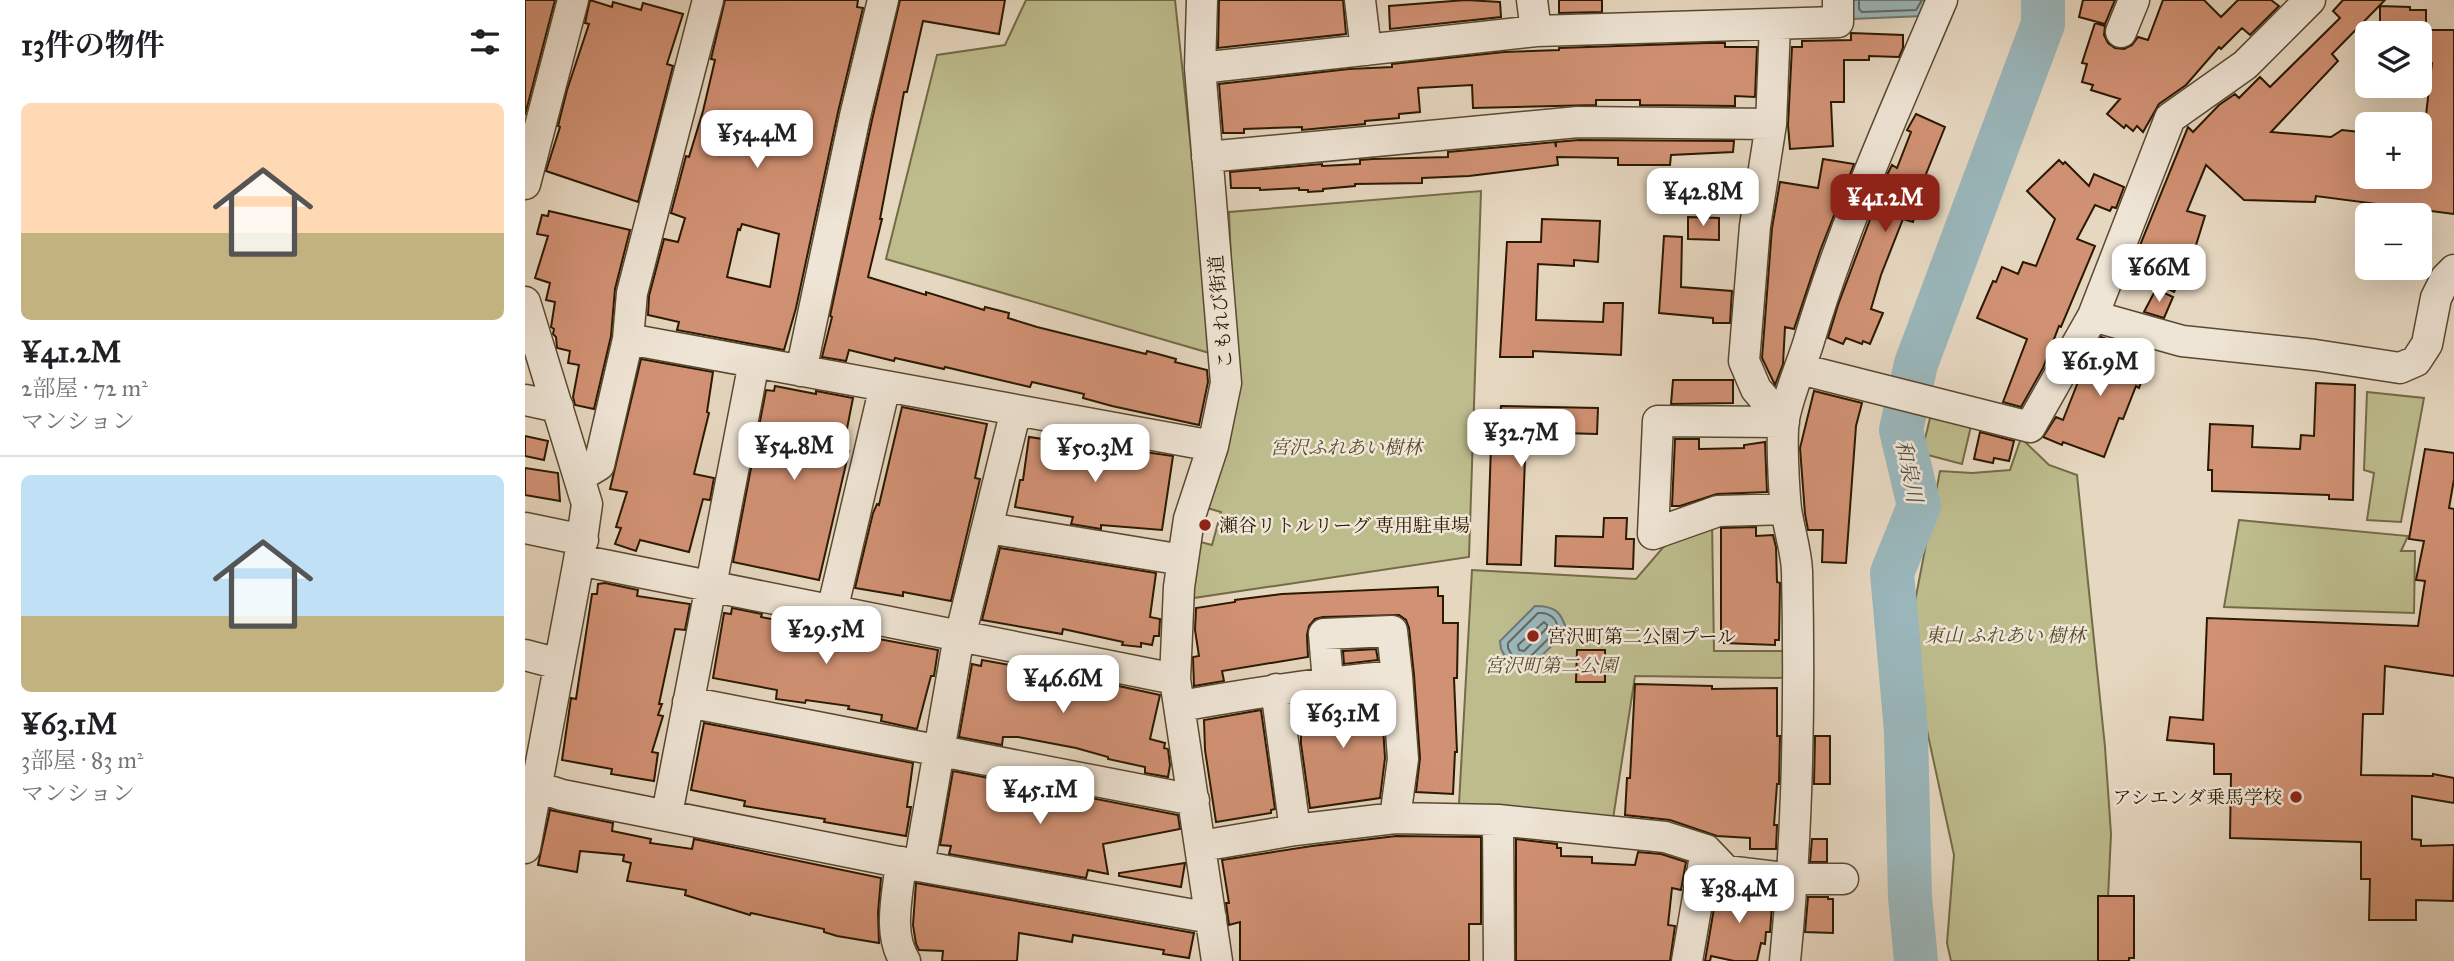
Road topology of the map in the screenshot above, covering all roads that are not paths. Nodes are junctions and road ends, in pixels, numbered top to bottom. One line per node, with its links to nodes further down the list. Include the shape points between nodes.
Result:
1 (573, 0): 18 (street)
2 (708, 0): 22 (street, via 632,293)
3 (883, 0): 25 (street)
4 (1202, 0): 15 (street, こもれび街道)
5 (1360, 0): 14 (street)
6 (1532, 0): 12 (street)
7 (1838, 0): 11 (street, via 1838,22)
8 (1942, 0): 24 (street, via 1825,286)
9 (2134, 0): 13 (street)
10 (2305, 2): 21 (street, via 2245,65 2170,118)
11 (1775, 25): 12 (street); 16 (street)
12 (1536, 31): 14 (street)
13 (2121, 32)
14 (1366, 50): 15 (street)
15 (1200, 68): 17 (street, こもれび街道)
16 (1771, 124): 17 (street, via 1579,122); 30 (street, via 1755,226 1744,361 1756,389)
17 (1207, 157): 31 (street, こもれび街道, via 1226,383)
18 (525, 184)
19 (2454, 270): 21 (street, via 2436,298 2427,344 2416,361 2400,368 2182,341)
20 (525, 302): 28 (street)
21 (2093, 316): 24 (street, via 2030,427)
22 (628, 340): 23 (street); 32 (street, via 599,465)
23 (754, 362): 25 (street); 38 (street)
24 (1800, 369): 30 (street)
25 (801, 371): 26 (street)
26 (885, 386): 29 (street); 39 (street)
27 (525, 400): 28 (street)
28 (558, 407): 32 (street)
29 (1016, 410): 31 (street); 35 (street)
30 (1784, 422): 33 (street); 33 (street, via 1658,421 1653,534 1718,511)
31 (1213, 446): 37 (street, こもれび街道, via 1189,519)
32 (579, 477): 36 (street, via 587,504)
33 (1786, 509): 59 (street, via 1796,552 1800,684)
34 (525, 528): 36 (street)
35 (988, 528): 37 (street); 40 (street)
36 (581, 550): 38 (street); 42 (street)
37 (1181, 573): 46 (street, こもれび街道)
38 (711, 587): 39 (street); 47 (street)
39 (832, 611): 40 (street)
40 (961, 636): 46 (street); 48 (street)
41 (525, 656): 42 (street)
42 (558, 664): 49 (street)
43 (1397, 676): 44 (street); 44 (street, via 1392,631 1324,634); 52 (street, via 1402,759)
44 (1328, 682): 45 (street)
45 (1276, 689): 46 (street); 54 (street)
46 (1178, 693): 50 (street, こもれび街道)
47 (688, 702): 48 (street); 51 (street)
48 (939, 751): 50 (street); 58 (street)
49 (531, 785): 51 (street); 56 (street)
50 (1195, 800): 55 (street, こもれび街道)
51 (667, 814): 58 (street)
52 (1395, 818): 53 (street); 54 (street)
53 (1498, 820): 57 (street, via 1665,837); 64 (street)
54 (1295, 830): 55 (street)
55 (1201, 846): 61 (street, こもれび街道)
56 (525, 848)
57 (1706, 850): 59 (street, via 1726,871); 65 (street)
58 (910, 864): 61 (street); 62 (street, via 894,926)
59 (1793, 879): 60 (street); 66 (street)
60 (1843, 879)
61 (1211, 918): 63 (street, こもれび街道)
62 (905, 961)
63 (1217, 961)
64 (1499, 961)
65 (1687, 961)
66 (1785, 961)

